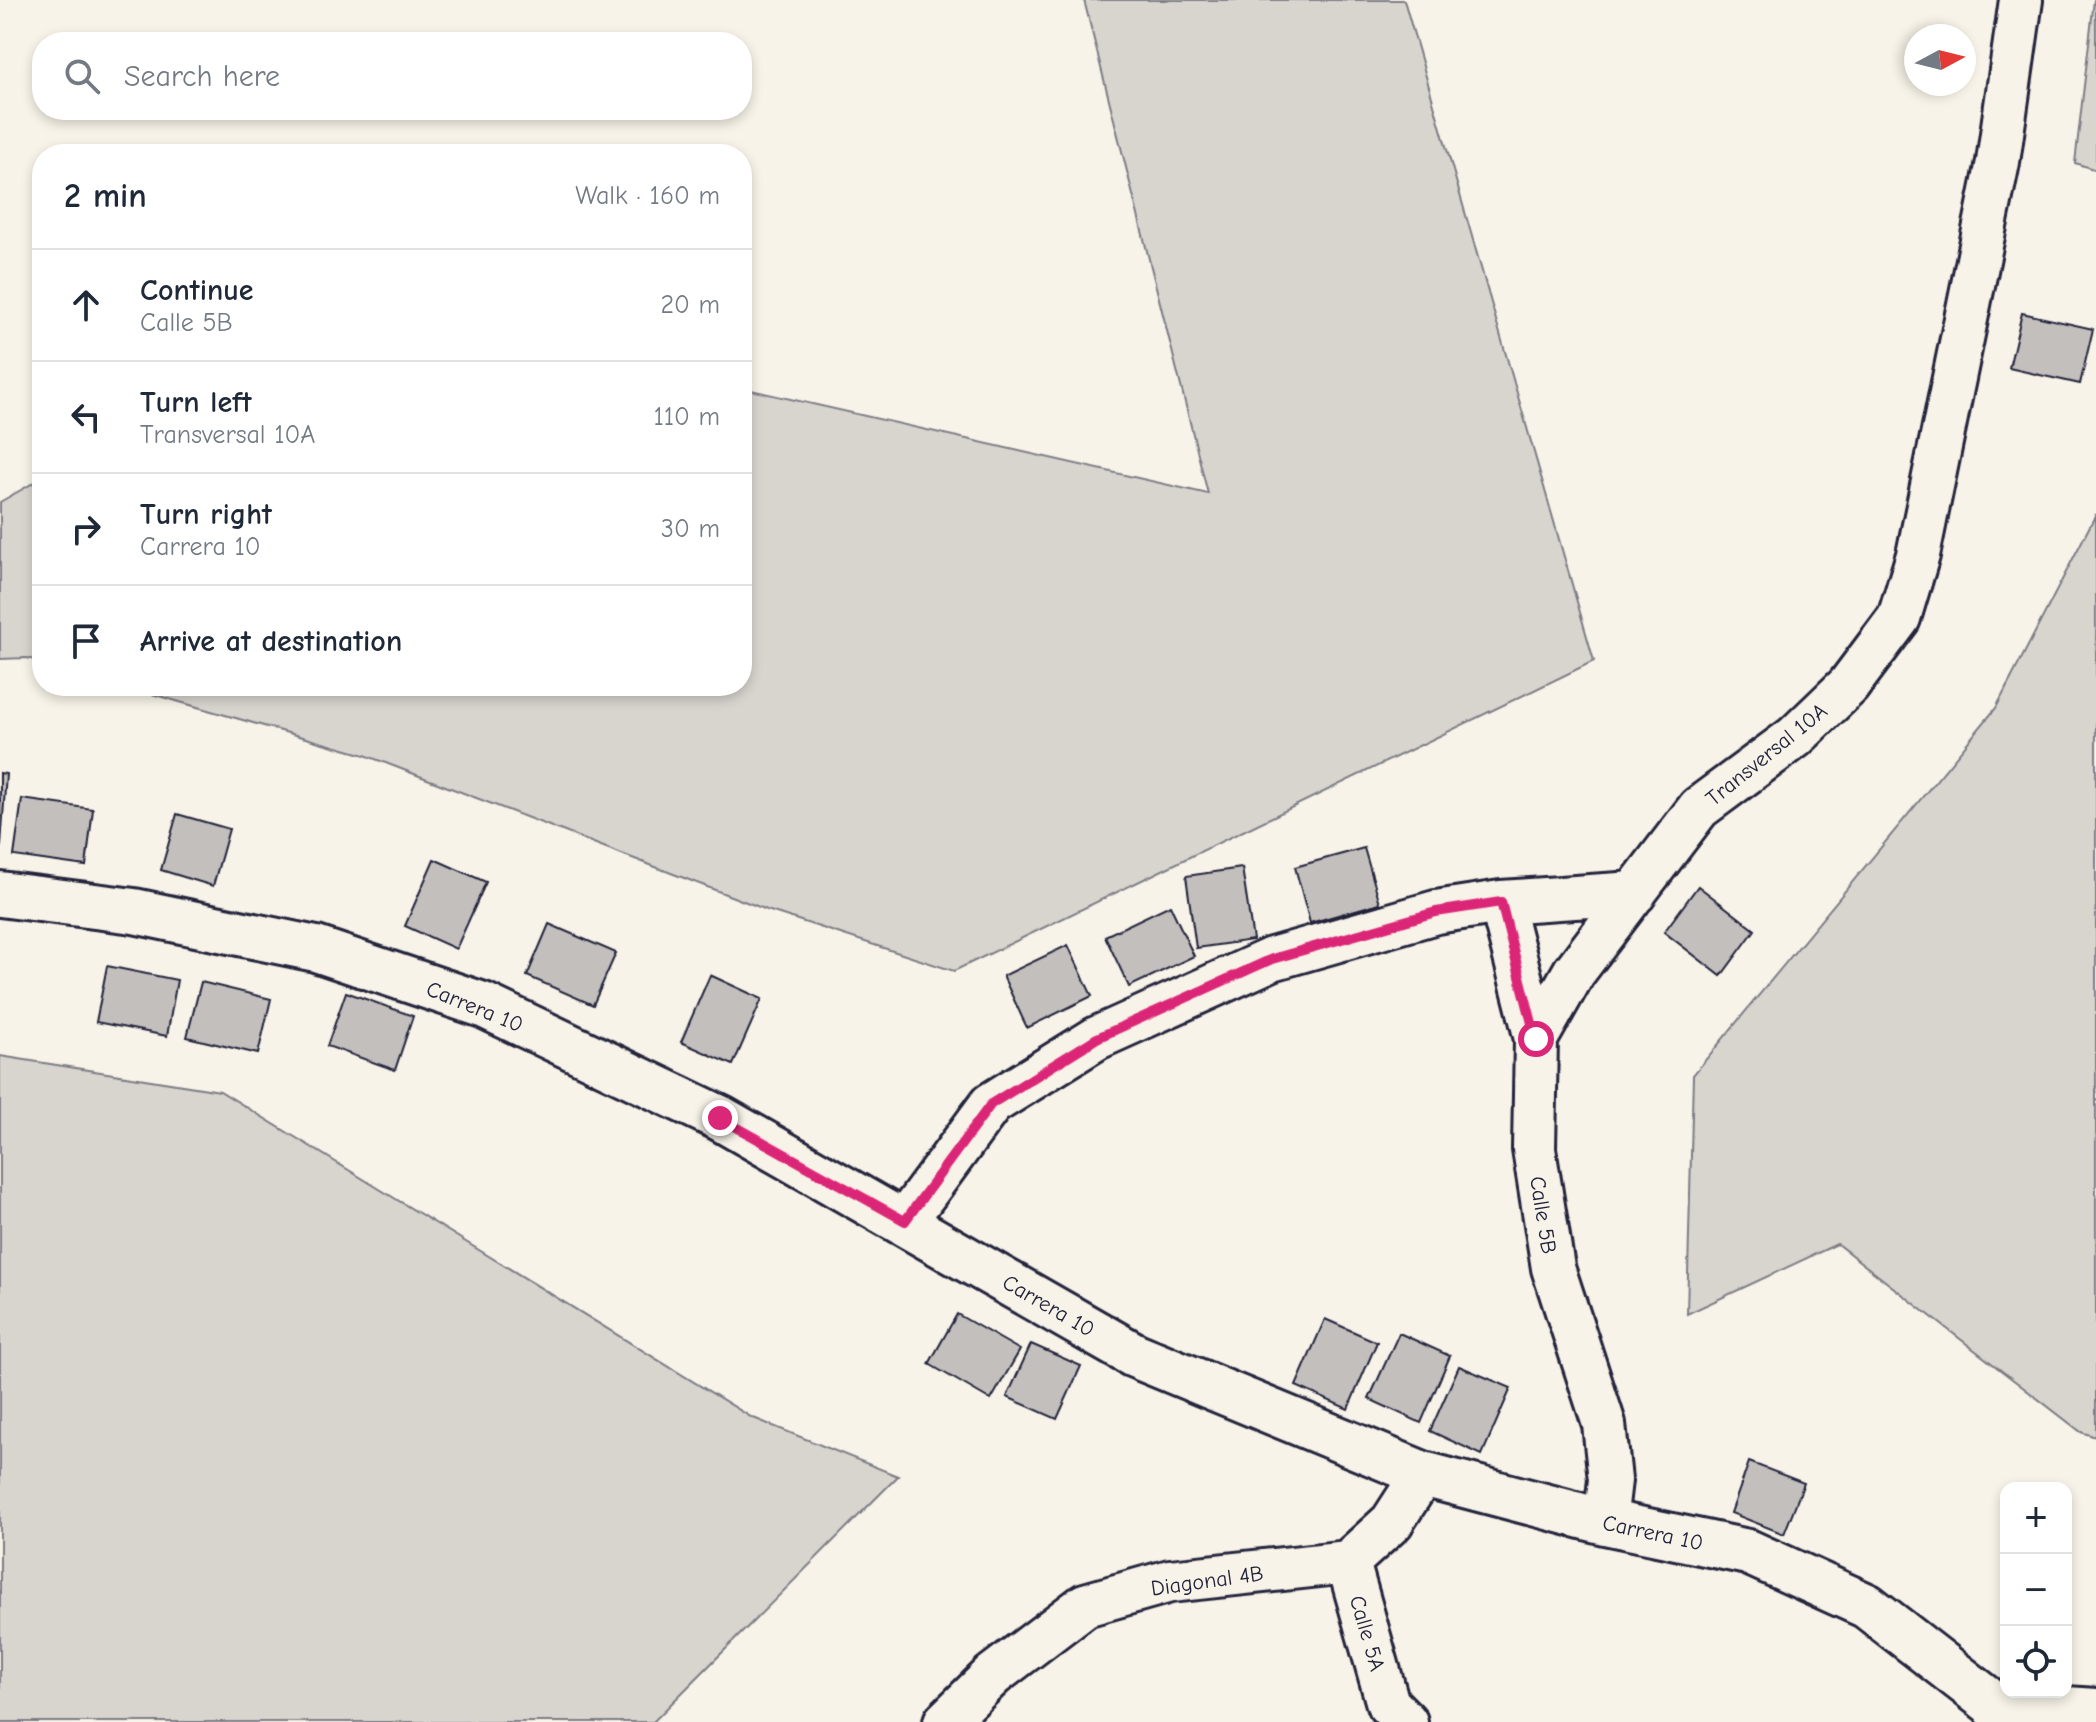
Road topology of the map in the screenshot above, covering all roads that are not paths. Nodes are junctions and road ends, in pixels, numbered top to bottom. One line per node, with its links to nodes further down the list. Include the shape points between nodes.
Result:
1 (2021, 0): 2 (street, Transversal 10A, via 1995,177 1918,555 1899,618 1837,696 1795,737 1699,808)
2 (1635, 893): 4 (street); 5 (street, Transversal 10A, via 1574,972)
3 (0, 894): 6 (street, Carrera 10, via 134,911 316,949 483,1005 720,1118)
4 (1501, 902): 5 (street, Calle 5B); 6 (street, via 1436,912 1272,959 1097,1038 991,1104)
5 (1536, 1039): 8 (street, Calle 5B, via 1534,1149 1553,1268 1604,1424 1610,1480)
6 (905, 1221): 7 (street, Carrera 10, via 1134,1355)
7 (1423, 1474): 8 (street, Carrera 10); 9 (street, via 1392,1522)
8 (1605, 1522): 11 (street, Carrera 10, via 1748,1552 1867,1606)
9 (1348, 1562): 12 (street, Calle 5A); 13 (street, Diagonal 4B, via 1170,1581 1085,1605 993,1675)
10 (2096, 1710): 11 (street, Carrera 10)
11 (1999, 1712)
12 (1397, 1713)
13 (945, 1722)

